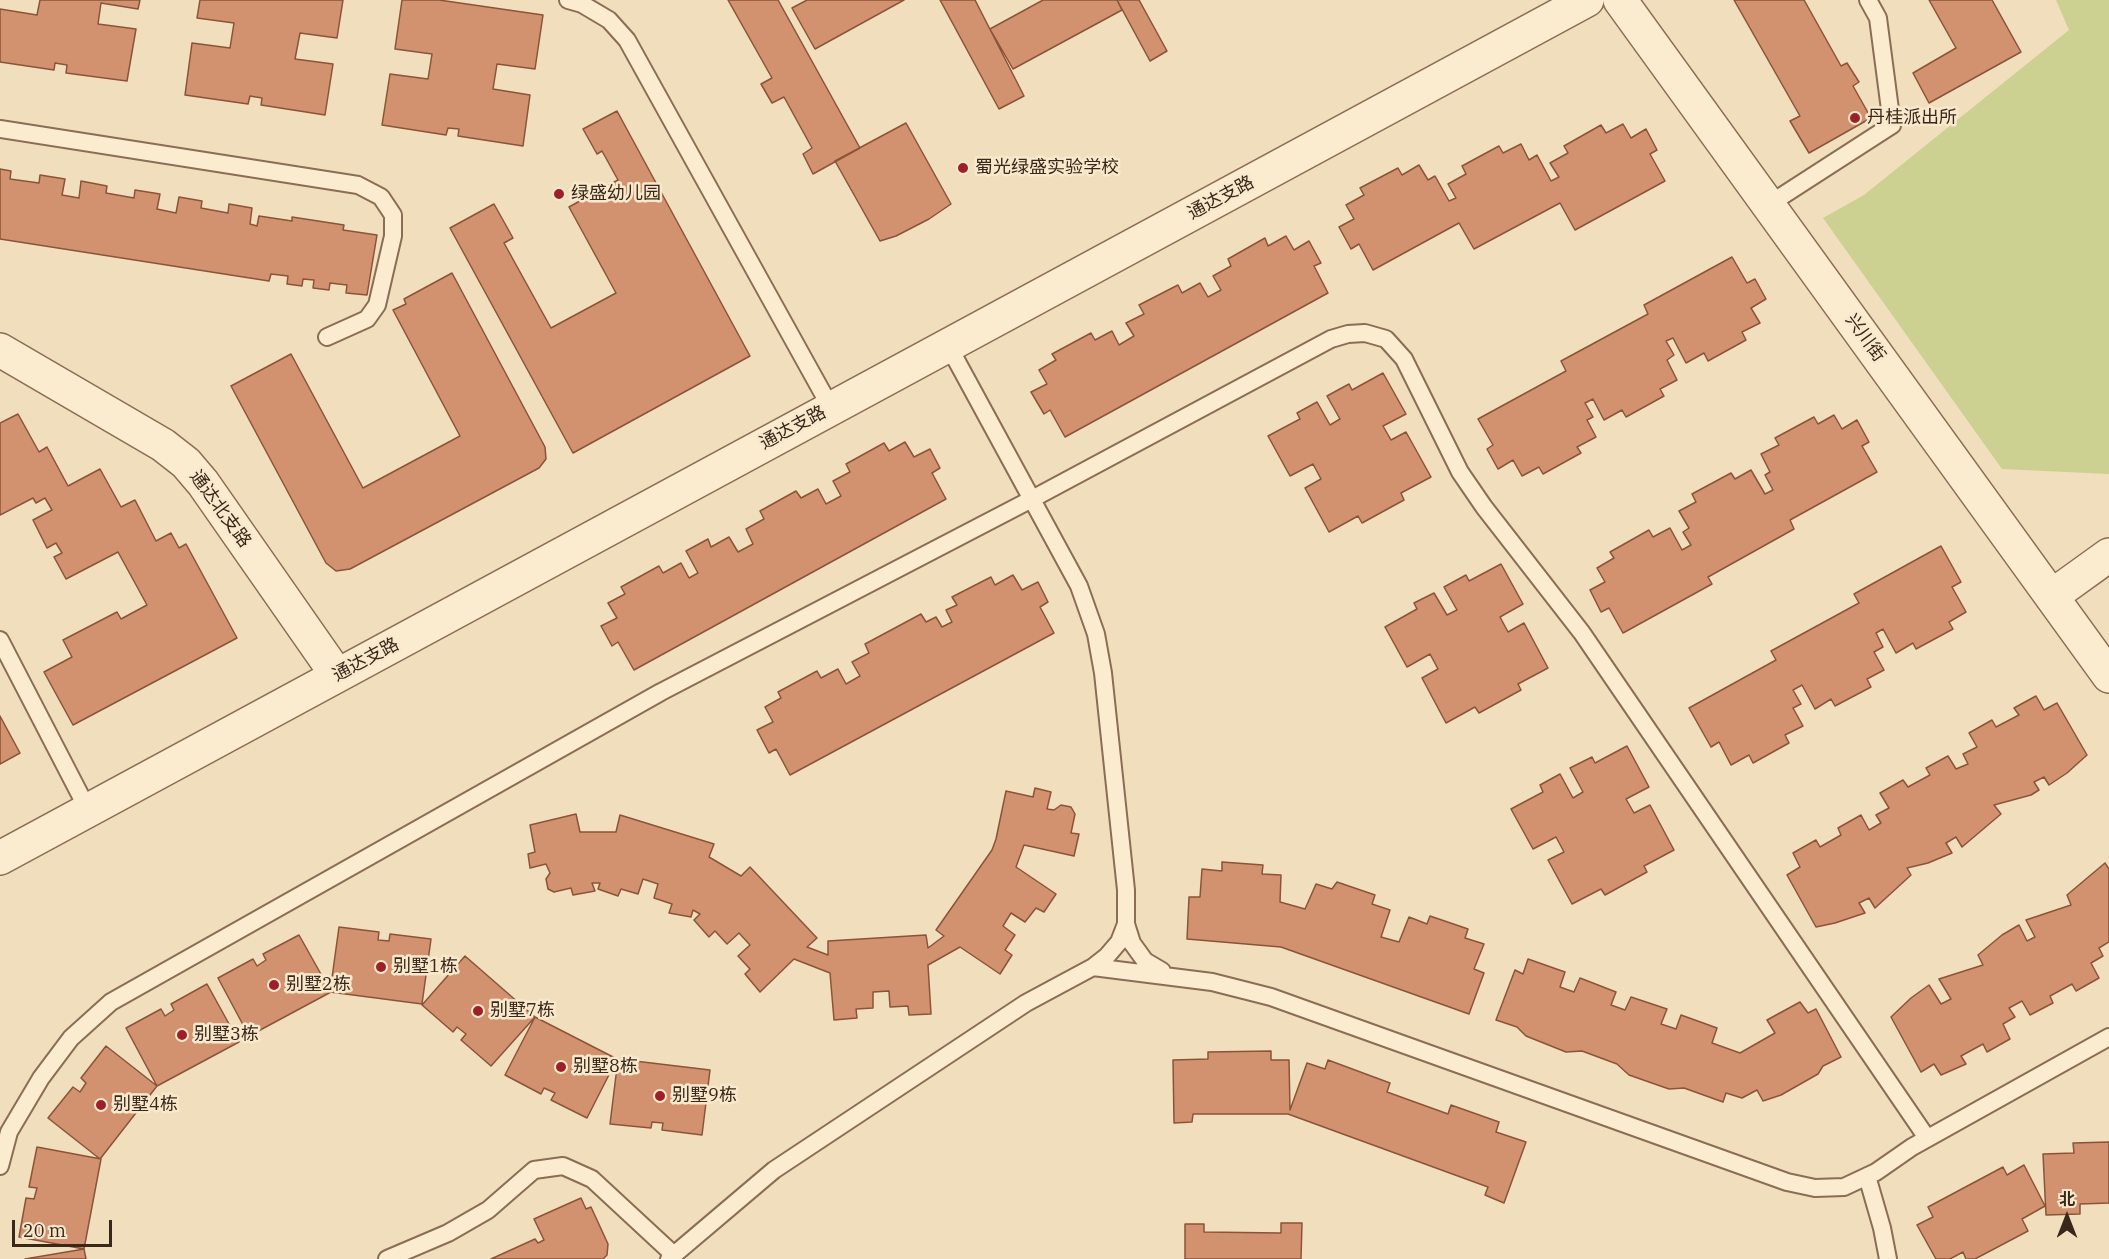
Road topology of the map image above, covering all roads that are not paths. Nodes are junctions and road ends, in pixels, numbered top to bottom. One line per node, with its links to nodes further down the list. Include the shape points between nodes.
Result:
1 (568, 0): 10 (lane, via 609,20 627,40)
2 (1587, 0): 8 (street, 通达支路)
3 (1620, 0): 6 (street, 兴川街)
4 (1868, 0): 6 (lane, via 1878,18 1892,125)
5 (0, 129): 7 (lane, via 358,185 381,197 393,215 393,237 378,305 367,319)
6 (1768, 205): 13 (street, 兴川街)
7 (327, 337)
8 (948, 345): 10 (street, 通达支路); 11 (lane)
9 (0, 350): 15 (street, 通达北支路, via 163,445 186,463)
10 (831, 408): 15 (street, 通达支路)
11 (1032, 499): 19 (lane, via 1079,586 1096,634 1126,890); 23 (lane, via 1331,339 1365,333 1386,339 1404,359 1484,507 1582,633); 24 (lane, via 661,692 111,1002 71,1038 41,1078 9,1132)
12 (2109, 555): 13 (street)
13 (2052, 596): 16 (street, 兴川街)
14 (2, 651): 17 (lane)
15 (337, 675): 17 (street, 通达支路)
16 (2109, 676)
17 (88, 810): 18 (street, 通达支路)
18 (0, 858)
19 (1126, 924): 20 (lane, via 1119,942); 21 (lane, via 1132,943 1145,961)
20 (1093, 967): 21 (lane); 26 (lane, via 1026,1003 774,1170)
21 (1172, 976): 25 (lane, via 1271,997 1787,1182 1815,1188 1844,1187)
22 (2109, 1037): 23 (lane)
23 (1927, 1138): 25 (lane)
24 (0, 1166)
25 (1867, 1176): 28 (lane)
26 (671, 1256): 27 (lane, via 592,1179 563,1166 534,1170 489,1210)
27 (387, 1259)
28 (1888, 1259)

